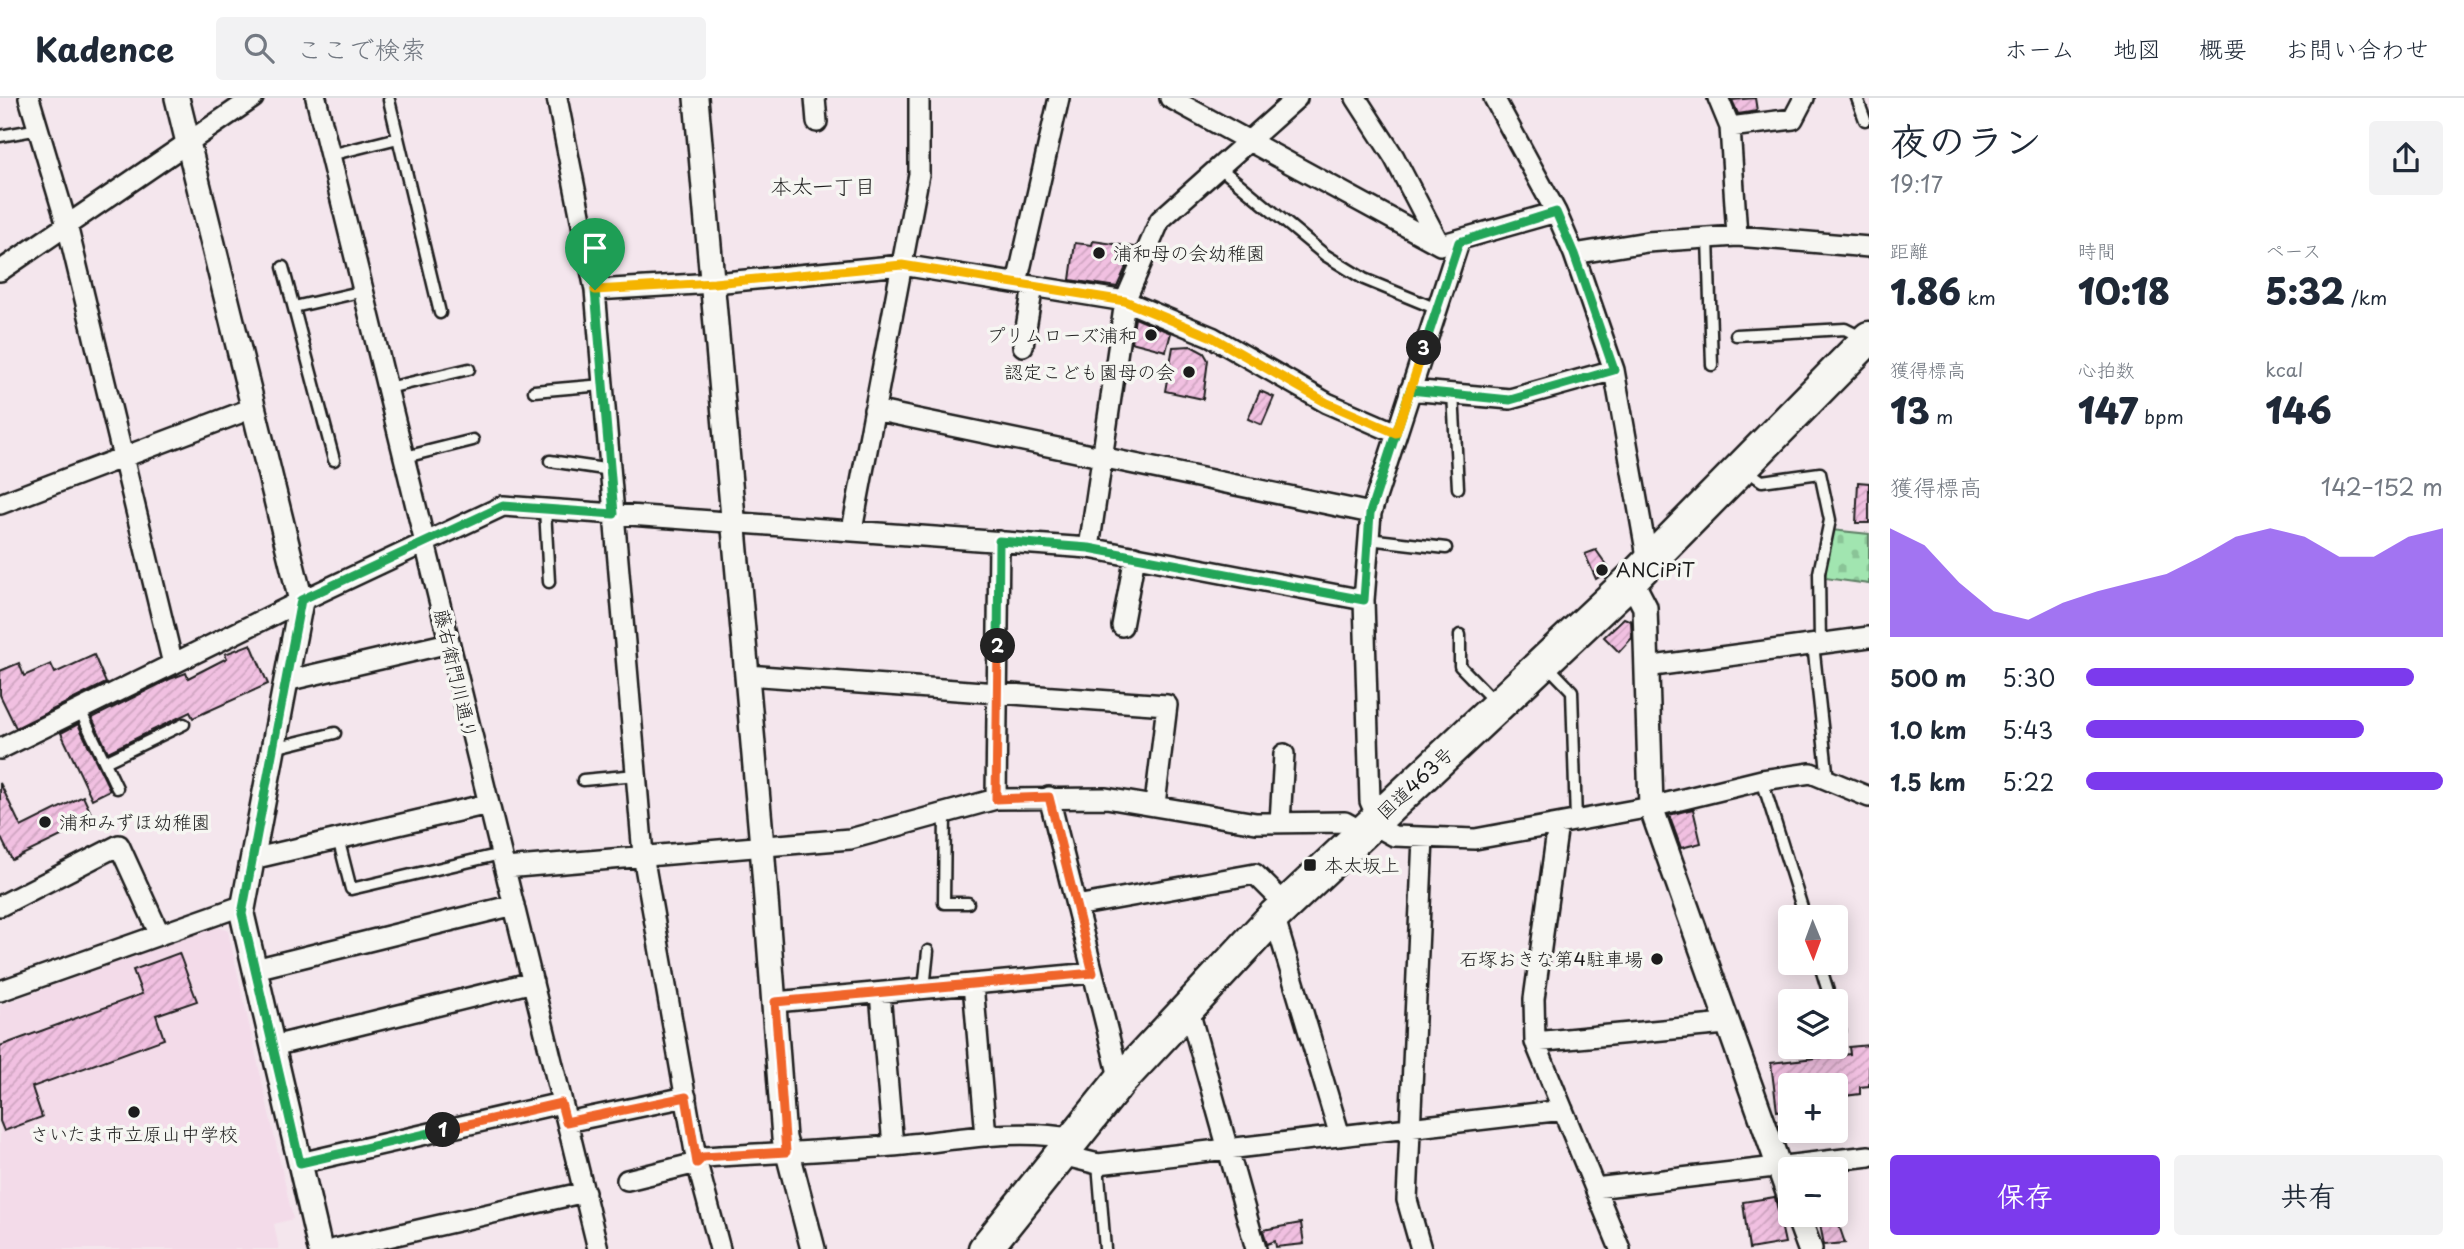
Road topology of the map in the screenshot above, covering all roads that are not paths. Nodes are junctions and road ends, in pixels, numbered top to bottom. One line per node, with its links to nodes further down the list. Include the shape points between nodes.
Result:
1 (29, 98): 21 (street)
2 (177, 98): 25 (street)
3 (253, 98): 25 (street)
4 (316, 98): 26 (street, 藤右衛門川通り)
5 (557, 98): 40 (street)
6 (696, 98): 38 (street)
7 (815, 98): 19 (street)
8 (919, 98): 35 (street, via 919,174)
9 (1059, 98): 39 (street)
10 (1170, 98): 24 (street)
11 (1297, 98): 24 (street)
12 (1356, 98): 32 (street)
13 (1494, 98): 28 (street)
14 (1718, 98): 20 (street)
15 (1804, 98): 20 (street, via 1793,119)
16 (1857, 98): 18 (lane)
17 (389, 100): 23 (lane)
18 (1865, 120)
19 (817, 122)
20 (1730, 127): 30 (street)
21 (39, 129): 22 (lane); 29 (street)
22 (0, 136)
23 (398, 138): 26 (lane); 45 (lane)
24 (1250, 141): 27 (street); 32 (street)
25 (189, 143): 29 (street); 57 (street)
26 (330, 155): 41 (street, 藤右衛門川通り)
27 (1220, 167): 42 (street, via 1160,220); 44 (lane, via 1325,256 1364,279)
28 (1556, 212): 32 (street); 34 (street)
29 (67, 225): 37 (street); 61 (street)
30 (1737, 236): 31 (street); 33 (street)
31 (1708, 237): 34 (street); 49 (lane)
32 (1449, 243): 44 (street)
33 (1869, 247)
34 (1574, 254): 51 (street)
35 (902, 265): 38 (street); 39 (street); 58 (street)
36 (284, 267): 43 (lane)
37 (0, 271)
38 (714, 283): 40 (street); 73 (street)
39 (1025, 285): 42 (street); 48 (street)
40 (595, 290): 52 (street)
41 (364, 291): 43 (lane); 53 (street, 藤右衛門川通り)
42 (1125, 301): 59 (street, via 1212,337 1327,403); 62 (street)
43 (294, 307): 64 (lane)
44 (1437, 309): 54 (street)
45 (440, 313)
46 (1736, 335): 47 (lane, via 1845,329)
47 (1868, 339): 66 (highway, 国道463号)
48 (1023, 346)
49 (1712, 365)
50 (469, 369): 53 (lane)
51 (1614, 370): 56 (street, via 1510,400); 81 (street)
52 (603, 385): 55 (lane); 67 (street)
53 (388, 388): 63 (street, 藤右衛門川通り)
54 (1410, 390): 56 (street); 59 (street)
55 (534, 391)
56 (1453, 393): 68 (lane)
57 (253, 408): 61 (street); 83 (street)
58 (874, 410): 62 (street); 74 (street)
59 (1396, 433): 71 (street)
60 (473, 440): 63 (lane)
61 (123, 455): 69 (street); 91 (street)
62 (1103, 455): 71 (street); 78 (street)
63 (405, 457): 77 (street, 藤右衛門川通り)
64 (334, 460)
65 (550, 461): 67 (lane)
66 (1742, 467): 81 (highway, 国道463号); 89 (lane, via 1762,481 1820,473 1830,520 1819,573)
67 (611, 470): 72 (street)
68 (1458, 488)
69 (0, 505)
70 (545, 509): 72 (street); 77 (street, via 503,506); 82 (lane)
71 (1370, 513): 75 (street)
72 (614, 514): 73 (street); 104 (street)
73 (732, 521): 74 (street); 93 (street)
74 (852, 530): 76 (street)
75 (1368, 539): 79 (lane); 84 (street)
76 (999, 541): 78 (street); 95 (street)
77 (426, 542): 83 (street); 88 (street, 藤右衛門川通り)
78 (1089, 548): 80 (street)
79 (1446, 548)
80 (1135, 556): 84 (street); 85 (street)
81 (1640, 571): 90 (highway, 国道463号); 92 (street)
82 (549, 582)
83 (301, 600): 91 (street); 94 (street)
84 (1364, 600): 118 (street)
85 (1122, 626)
86 (1460, 635): 96 (lane, via 1460,666)
87 (1869, 637): 89 (street)
88 (449, 643): 94 (street); 112 (street, 藤右衛門川通り)
89 (1817, 643): 92 (street); 107 (lane)
90 (1544, 662): 96 (highway, 国道463号); 117 (lane, via 1572,691)
91 (173, 664): 97 (street)
92 (1646, 667): 114 (street)
93 (746, 675): 95 (street); 121 (street)
94 (286, 681): 100 (street)
95 (997, 692): 111 (street); 113 (street, via 1167,705)
96 (1499, 705): 118 (highway, 国道463号)
97 (80, 710): 101 (street); 103 (lane)
98 (184, 724): 103 (lane)
99 (335, 733): 100 (lane)
100 (273, 748): 123 (street)
101 (0, 749)
102 (1284, 754): 116 (street)
103 (105, 762): 108 (lane)
104 (636, 775): 105 (lane); 122 (street)
105 (583, 780)
106 (1762, 780): 107 (street, via 1811,773); 114 (street); 128 (lane)
107 (1828, 780): 110 (street)
108 (117, 788)
109 (1049, 797): 111 (street); 113 (street); 130 (street)
110 (1869, 797)
111 (996, 799): 115 (street)
112 (488, 804): 119 (street); 124 (street, 藤右衛門川通り)
113 (1155, 804): 116 (street)
114 (1651, 807): 117 (street); 143 (street)
115 (945, 810): 121 (street, via 850,839); 125 (lane, via 944,903)
116 (1280, 822): 118 (street)
117 (1567, 822): 120 (street, via 1475,839); 144 (street, via 1534,999)
118 (1370, 825): 120 (street, via 1394,836); 131 (highway, 国道463号)
119 (337, 838): 123 (street); 124 (lane, via 351,889)
120 (1423, 838): 151 (street)
121 (762, 846): 122 (street); 141 (street)
122 (643, 855): 124 (street); 147 (street)
123 (252, 859): 126 (street)
124 (503, 861): 127 (street, 藤右衛門川通り)
125 (968, 903)
126 (244, 905): 132 (street); 134 (street, via 242,914)
127 (514, 905): 134 (street); 136 (street, 藤右衛門川通り)
128 (1801, 905)
129 (0, 906): 132 (street, via 119,845)
130 (1076, 906): 131 (street, via 1255,874); 135 (street)
131 (1280, 910): 142 (highway, 国道463号); 153 (street)
132 (160, 935): 138 (street)
133 (928, 951): 139 (lane)
134 (255, 968): 145 (street)
135 (1093, 973): 137 (street); 146 (street)
136 (533, 982): 145 (street); 148 (street, 藤右衛門川通り)
137 (973, 984): 139 (street); 152 (street)
138 (1, 988)
139 (923, 989): 140 (street)
140 (880, 993): 141 (street); 154 (street)
141 (775, 1002): 157 (street)
142 (1188, 1007): 146 (highway, 国道463号); 156 (street)
143 (1726, 1024): 144 (street); 163 (street)
144 (1535, 1042): 149 (street)
145 (273, 1046): 160 (street)
146 (1120, 1081): 155 (highway, 国道463号)
147 (686, 1097): 150 (street); 161 (street)
148 (561, 1103): 150 (street, 藤右衛門川通り); 160 (street)
149 (1563, 1110): 151 (street); 165 (street)
150 (566, 1122): 166 (street, 藤右衛門川通り)
151 (1410, 1128): 153 (street); 176 (street, via 1406,1200)
152 (986, 1136): 154 (street); 155 (street, via 1056,1135)
153 (1340, 1136): 156 (street)
154 (893, 1146): 157 (street)
155 (1068, 1147): 162 (street); 173 (highway, 国道463号)
156 (1227, 1149): 162 (street); 175 (street)
157 (786, 1152): 161 (street, via 703,1157); 172 (street)
158 (1869, 1156): 159 (street)
159 (1848, 1159)
160 (300, 1163): 168 (street)
161 (697, 1163): 164 (street); 171 (street)
162 (1098, 1164): 174 (lane)
163 (1778, 1167): 165 (street)
164 (627, 1180)
165 (1595, 1188): 177 (street)
166 (585, 1192): 169 (street); 170 (street, 藤右衛門川通り)
167 (1802, 1227): 178 (street)
168 (320, 1249)
169 (335, 1249)
170 (598, 1249)
171 (720, 1249)
172 (813, 1249)
173 (985, 1249)
174 (1105, 1249)
175 (1256, 1249)
176 (1421, 1249)
177 (1619, 1249)
178 (1810, 1249)

